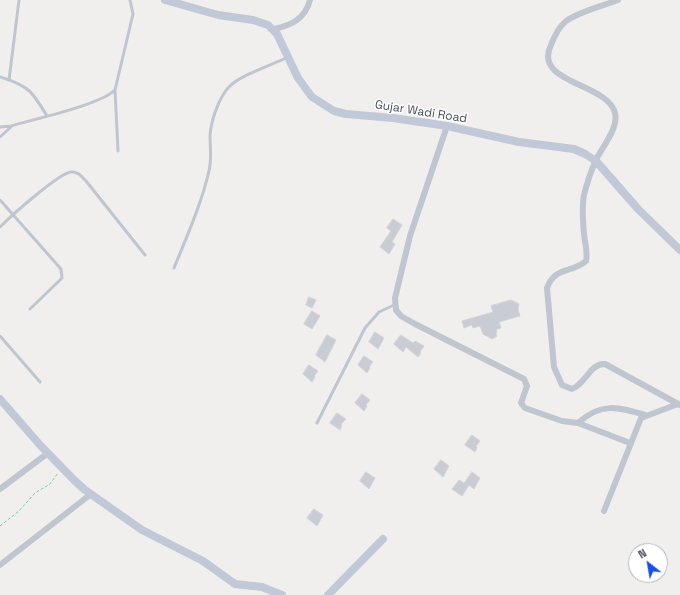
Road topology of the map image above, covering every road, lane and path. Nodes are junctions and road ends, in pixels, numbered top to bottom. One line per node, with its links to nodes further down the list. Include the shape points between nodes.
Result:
1 (19, 0): 9 (lane)
2 (130, 0): 10 (lane, via 133,14)
3 (166, 0): 6 (street, via 218,16 262,22)
4 (310, 0): 6 (street, via 308,8 298,20)
5 (618, 0): 17 (street, via 565,23 548,51 548,59 555,71 587,88 613,107 615,121)
6 (274, 29): 7 (street, Gujar Wadi Road)
7 (288, 57): 13 (street, Gujar Wadi Road, via 298,78 312,97 334,111); 23 (lane, via 243,77 228,87 223,96 210,135 211,161 203,194)
8 (0, 77): 9 (lane)
9 (9, 80): 11 (lane, via 32,91)
10 (115, 90): 11 (lane, via 95,101); 16 (lane)
11 (47, 116): 12 (lane)
12 (12, 126): 14 (lane); 15 (lane)
13 (447, 126): 17 (street, Gujar Wadi Road, via 519,142 574,149); 24 (street, via 410,236)
14 (0, 127)
15 (0, 136)
16 (118, 151)
17 (596, 161): 21 (street, Gujar Wadi Road, via 638,209); 29 (street, via 584,196 586,261 553,277 547,288 556,374 562,385 574,389 596,366 605,364)
18 (0, 200): 19 (lane)
19 (13, 215): 20 (lane); 22 (lane, via 68,172 77,173); 25 (lane, via 58,263 62,274 59,281)
20 (0, 227)
21 (680, 250)
22 (145, 255)
23 (174, 268)
24 (394, 305): 31 (lane, via 379,312 365,328); 32 (street, via 401,316 408,320 524,379 527,386 521,403 525,408 562,421)
25 (30, 309)
26 (0, 336): 27 (lane)
27 (40, 382)
28 (0, 399): 34 (street)
29 (679, 404): 30 (street)
30 (645, 415): 32 (street, via 613,407 590,414); 33 (street, via 638,422)
31 (317, 423)
32 (578, 423): 33 (street)
33 (630, 443): 38 (street)
34 (48, 453): 35 (street); 36 (street)
35 (62, 468): 37 (street); 39 (path, via 50,484 35,493 19,511)
36 (0, 489)
37 (91, 494): 41 (street); 42 (street, via 142,530 203,561 235,584 262,586)
38 (604, 511)
39 (0, 526)
40 (383, 539): 43 (street)
41 (0, 565)
42 (282, 595)
43 (328, 595)

